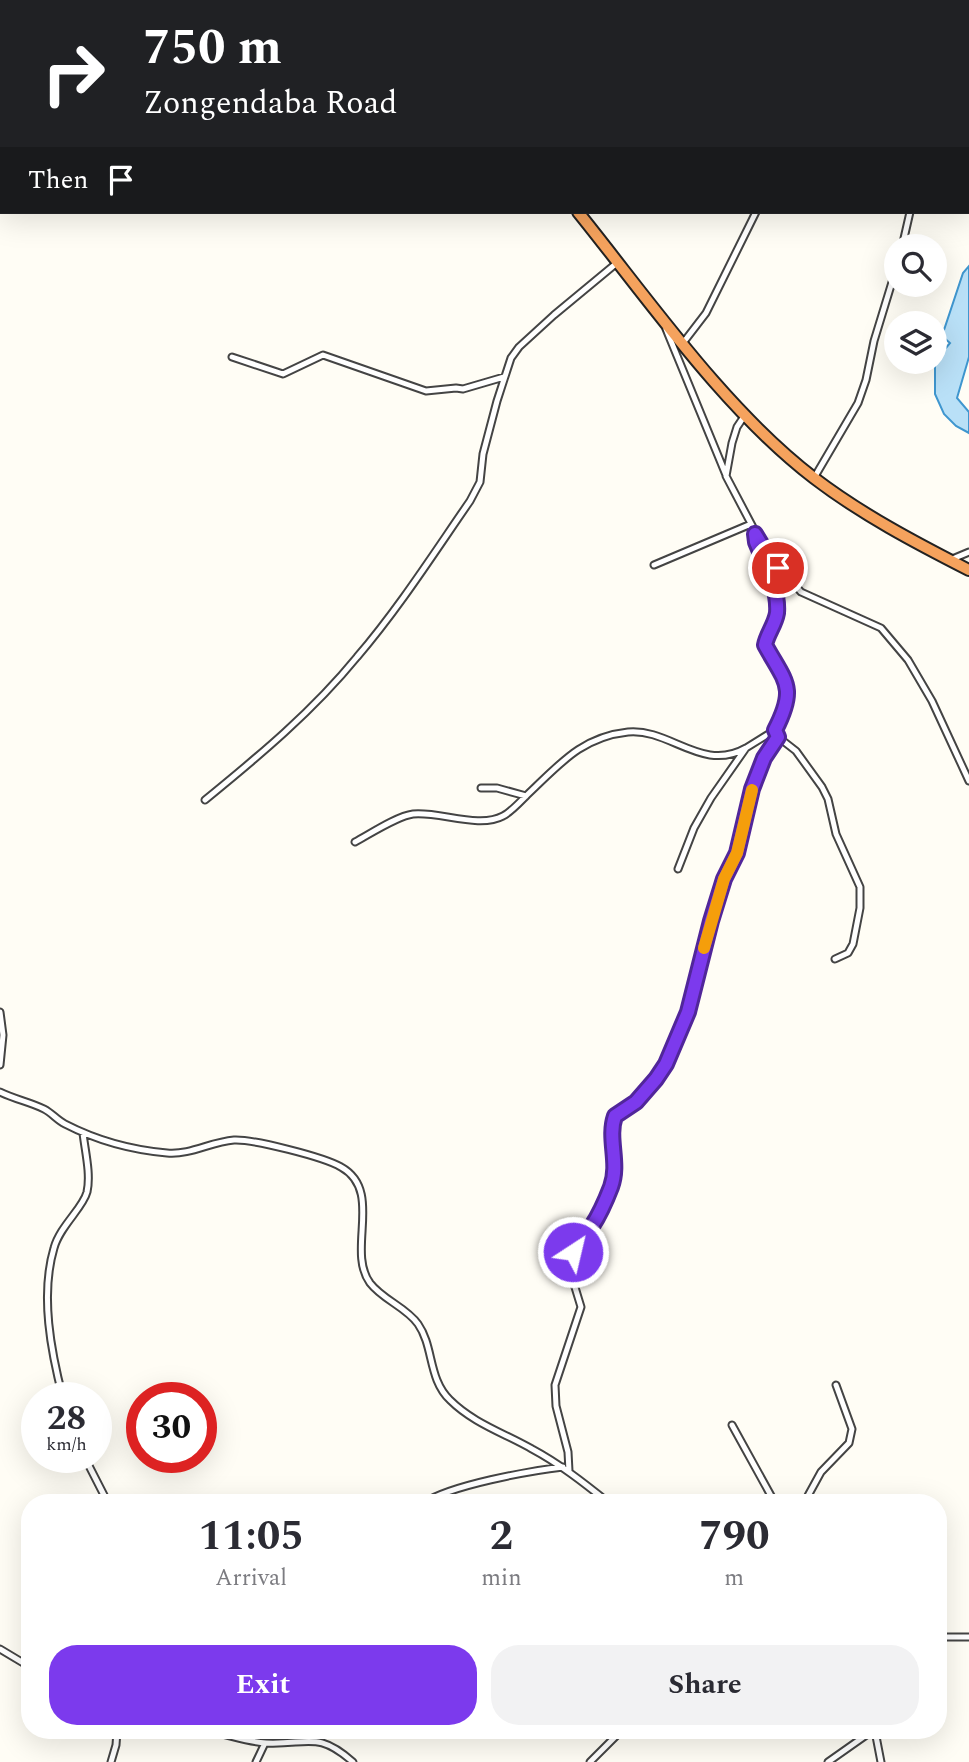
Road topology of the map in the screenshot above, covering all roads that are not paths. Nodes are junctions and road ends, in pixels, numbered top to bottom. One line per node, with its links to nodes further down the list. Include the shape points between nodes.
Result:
1 (580, 214): 5 (highway)
2 (755, 214): 8 (street, via 706,313)
3 (910, 214): 4 (street)
4 (905, 234)
5 (618, 261): 7 (highway); 10 (street, via 519,347)
6 (887, 297): 13 (street, via 858,403)
7 (663, 319): 8 (highway); 12 (street)
8 (683, 343): 11 (highway)
9 (232, 357): 10 (street, via 283,374 313,358 329,356 426,391 463,389)
10 (504, 377): 26 (street, via 480,482 470,501 356,660 288,729)
11 (745, 415): 12 (street, via 732,443); 13 (highway)
12 (726, 476): 14 (street)
13 (814, 478): 17 (highway)
14 (751, 524): 15 (street); 18 (street)
15 (755, 534): 20 (street, via 775,594 777,615 765,645 788,691); 23 (street, via 801,592 881,628 908,660 932,701)
16 (969, 552): 17 (street)
17 (950, 560): 19 (highway)
18 (654, 565)
19 (969, 569)
20 (775, 730): 21 (street); 22 (street)
21 (778, 737): 29 (street, via 796,751 822,787 836,834 860,887 853,944 848,953); 37 (street, via 752,789 688,1012 656,1079 636,1102 615,1116 611,1186 597,1218 574,1248 581,1307 554,1393 568,1452)
22 (746, 748): 25 (street, via 708,755 637,732 609,736 569,755); 28 (street, via 700,818)
23 (969, 781)
24 (481, 788): 25 (street)
25 (526, 796): 27 (street, via 492,820 414,814)
26 (205, 800)
27 (355, 842)
28 (678, 869)
29 (835, 959)
30 (0, 1012): 31 (street)
31 (0, 1065)
32 (0, 1092): 33 (street, via 44,1109)
33 (83, 1133): 34 (street, via 86,1194 60,1231 50,1271 48,1303); 37 (street, via 166,1153 187,1153 239,1140 324,1159 354,1175 363,1220 364,1273 381,1295 419,1325 433,1372 448,1399 464,1413)
34 (60, 1382)
35 (836, 1385): 43 (street, via 852,1429 849,1443 821,1472)
36 (732, 1425): 42 (street)
37 (566, 1469): 40 (street); 41 (street)
38 (93, 1473): 39 (street)
39 (103, 1494)
40 (445, 1494)
41 (598, 1494)
42 (770, 1494)
43 (809, 1494)
44 (947, 1637): 45 (street)
45 (969, 1637)
46 (0, 1649): 47 (street)
47 (21, 1662)
48 (116, 1739): 54 (street)
49 (246, 1739): 53 (street)
50 (613, 1739): 57 (street)
51 (861, 1739): 58 (street)
52 (875, 1739): 59 (street)
53 (265, 1743): 55 (street); 56 (street, via 325,1742)
54 (111, 1762)
55 (256, 1762)
56 (353, 1762)
57 (590, 1762)
58 (828, 1762)
59 (881, 1762)

